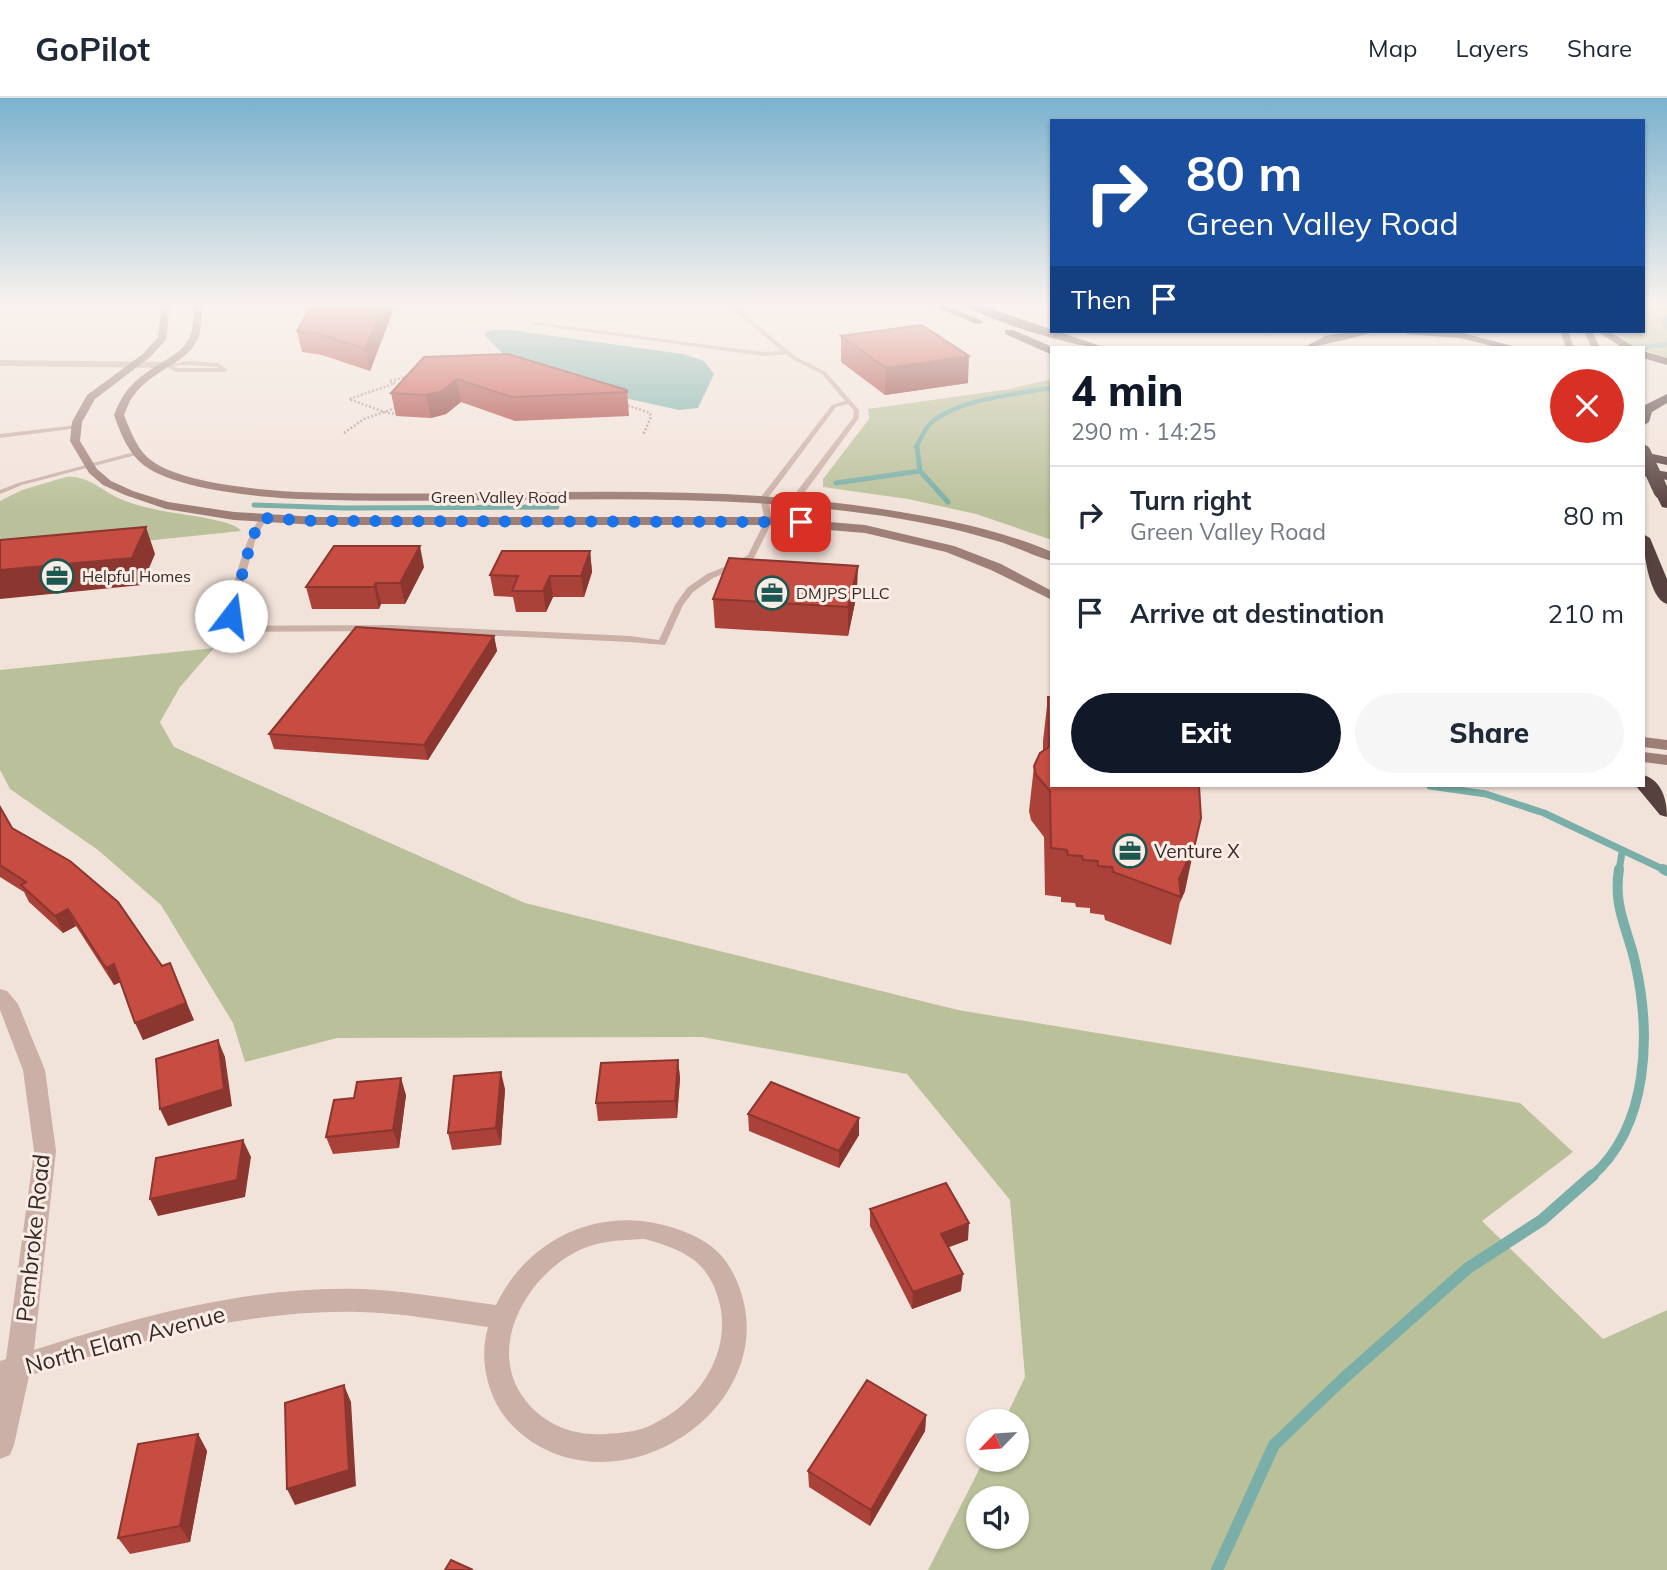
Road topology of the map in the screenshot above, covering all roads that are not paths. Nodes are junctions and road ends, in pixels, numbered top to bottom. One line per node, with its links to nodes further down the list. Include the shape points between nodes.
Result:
1 (122, 372): 7 (main road, via 91,397)
2 (158, 372): 9 (main road, via 127,396 119,415)
3 (821, 372): 5 (lane)
4 (1667, 398): 6 (highway)
5 (848, 402): 15 (lane, via 834,406); 17 (lane, via 857,411 856,418)
6 (1645, 414)
7 (77, 428): 8 (lane); 11 (main road, Green Valley Road, via 75,440)
8 (0, 436)
9 (138, 453): 11 (lane); 15 (main road, Green Valley Road, via 149,464 193,480 242,492 281,495)
10 (1655, 457): 16 (highway, bridge)
11 (89, 465): 14 (lane); 18 (main road, Green Valley Road, via 107,483 166,505)
12 (1645, 472): 13 (highway)
13 (1667, 476)
14 (0, 492)
15 (764, 498): 17 (main road, Green Valley Road); 19 (lane)
16 (1664, 498)
17 (794, 501): 19 (lane); 21 (main road, Green Valley Road, via 937,522 999,536)
18 (263, 518): 19 (main road, Green Valley Road); 19 (lane, via 252,538 226,629 392,628 662,643 690,590 751,556)
19 (769, 521): 22 (main road, Green Valley Road, via 911,538 996,567)
20 (1645, 543): 23 (highway)
21 (1050, 556)
22 (1050, 595)
23 (1667, 598)
24 (1645, 784): 25 (highway)
25 (1667, 811)
26 (0, 996): 28 (street, Pembroke Road, via 8,1004 34,1070 45,1151 36,1248)
27 (501, 1317): 27 (street, via 518,1285 544,1259 575,1240 610,1230 645,1229 678,1237 705,1254 725,1279 736,1310 735,1348 719,1385 689,1418 649,1440 605,1449 561,1443 526,1422 503,1391 495,1354); 28 (street, North Elam Avenue, via 344,1300 248,1308 142,1330)
28 (9, 1370): 29 (street, Pembroke Road)
29 (0, 1445)

